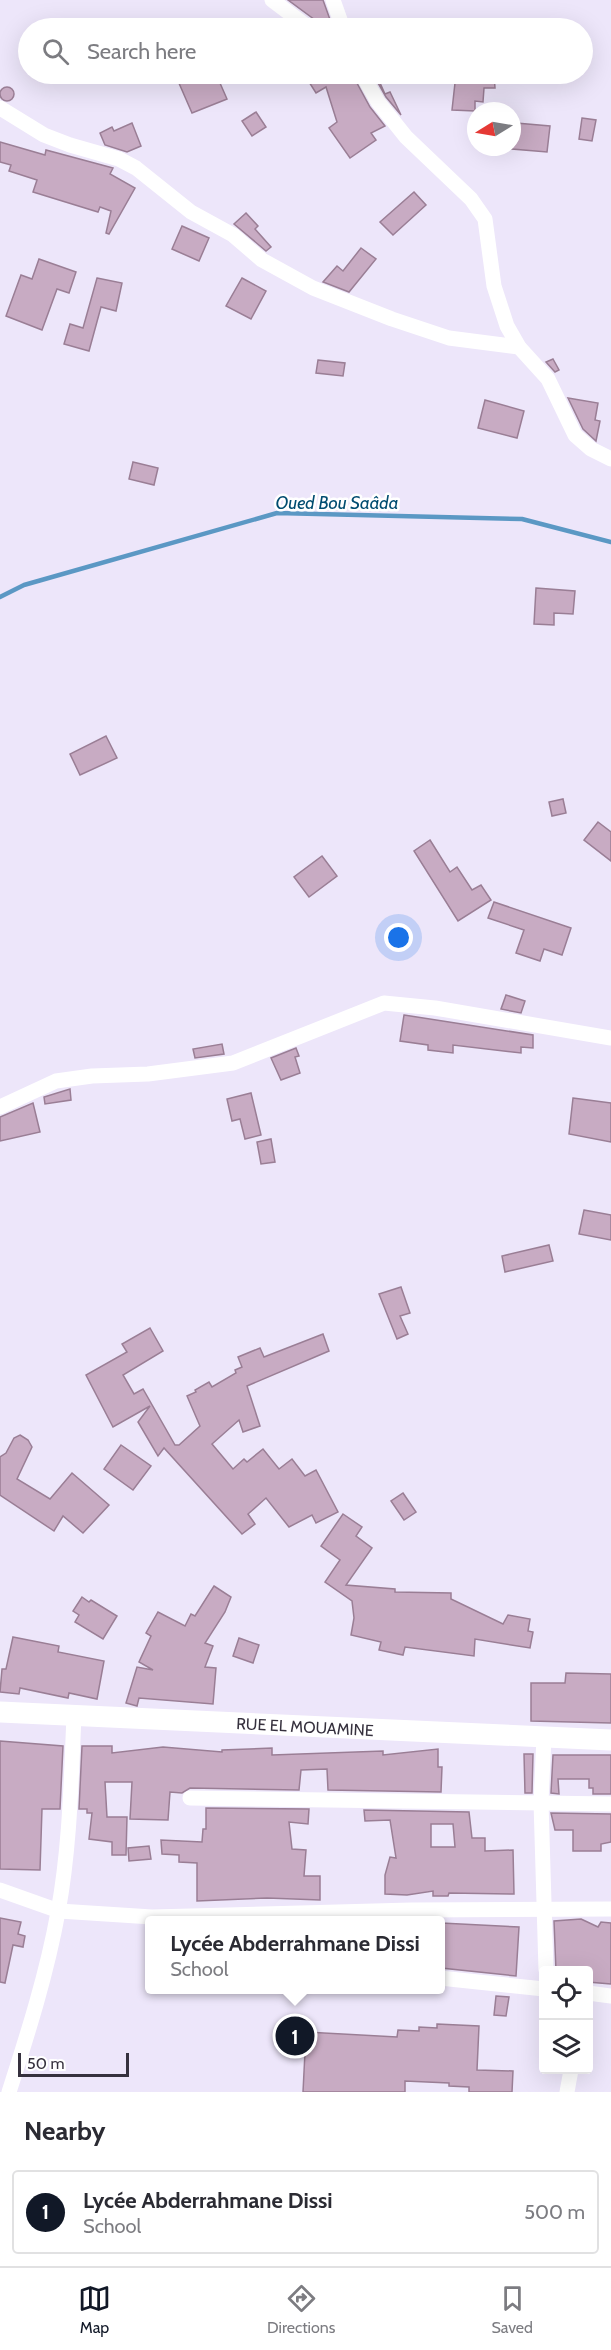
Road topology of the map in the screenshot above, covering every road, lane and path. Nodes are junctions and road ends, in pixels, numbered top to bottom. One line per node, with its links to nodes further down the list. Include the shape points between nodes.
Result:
1 (272, 0): 3 (street)
2 (333, 0): 4 (street)
3 (296, 18)
4 (339, 18)
5 (368, 84): 7 (street, via 406,137 471,199 485,219 494,286 507,326)
6 (0, 108): 7 (street, via 44,135 136,168 191,212 233,235 262,260 313,288 449,338)
7 (519, 347): 8 (street, via 548,379 575,435)
8 (611, 459)
9 (611, 1038): 10 (street, via 435,1008 384,1004 233,1063 56,1081)
10 (0, 1107)
11 (0, 1712): 12 (main road, RUE EL MOUAMINE)
12 (74, 1716): 13 (main road, RUE EL MOUAMINE); 21 (street, via 68,1837)
13 (544, 1737): 14 (main road, RUE EL MOUAMINE); 16 (street)
14 (611, 1740)
15 (190, 1798): 16 (street)
16 (541, 1802): 17 (street); 20 (street)
17 (611, 1804)
18 (0, 1890): 21 (street)
19 (611, 1909): 20 (street)
20 (546, 1910): 22 (street); 25 (street)
21 (59, 1911): 24 (street); 31 (street, via 43,1983)
22 (411, 1915): 23 (street)
23 (282, 1916)
24 (145, 1917)
25 (546, 1966)
26 (445, 1978): 27 (street)
27 (539, 1989)
28 (593, 1994): 29 (street)
29 (611, 1996)
30 (570, 2074): 32 (street)
31 (9, 2092)
32 (567, 2092)

